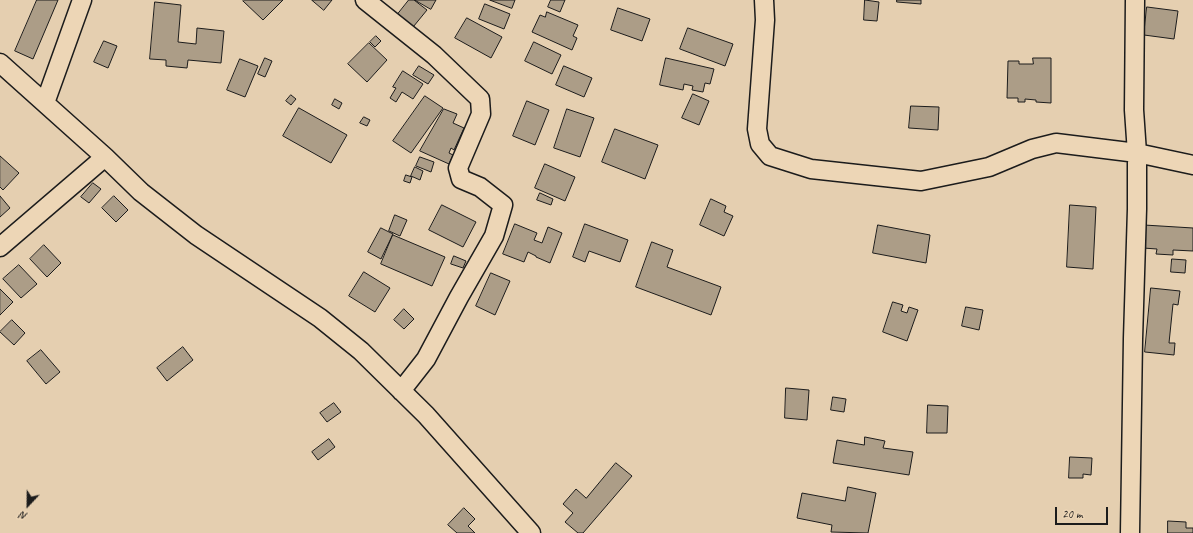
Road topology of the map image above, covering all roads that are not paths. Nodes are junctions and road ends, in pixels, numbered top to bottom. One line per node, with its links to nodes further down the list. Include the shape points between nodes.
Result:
1 (82, 0): 6 (street)
2 (365, 0): 11 (street, via 434,55 480,99 481,114 458,168 460,179 480,187 503,205 494,236 426,359)
3 (764, 0): 7 (street, via 765,20 757,129 760,144 770,156 811,169 921,181 989,167 1032,149 1056,143)
4 (1136, 0): 7 (street, via 1134,110)
5 (0, 63): 6 (street)
6 (45, 103): 8 (street)
7 (1137, 153): 9 (street); 13 (street)
8 (105, 157): 10 (street); 11 (street, via 141,192 196,235 320,318 361,351)
9 (1193, 165)
10 (0, 246)
11 (401, 391): 12 (street, via 426,415)
12 (531, 533)
13 (1130, 533)

